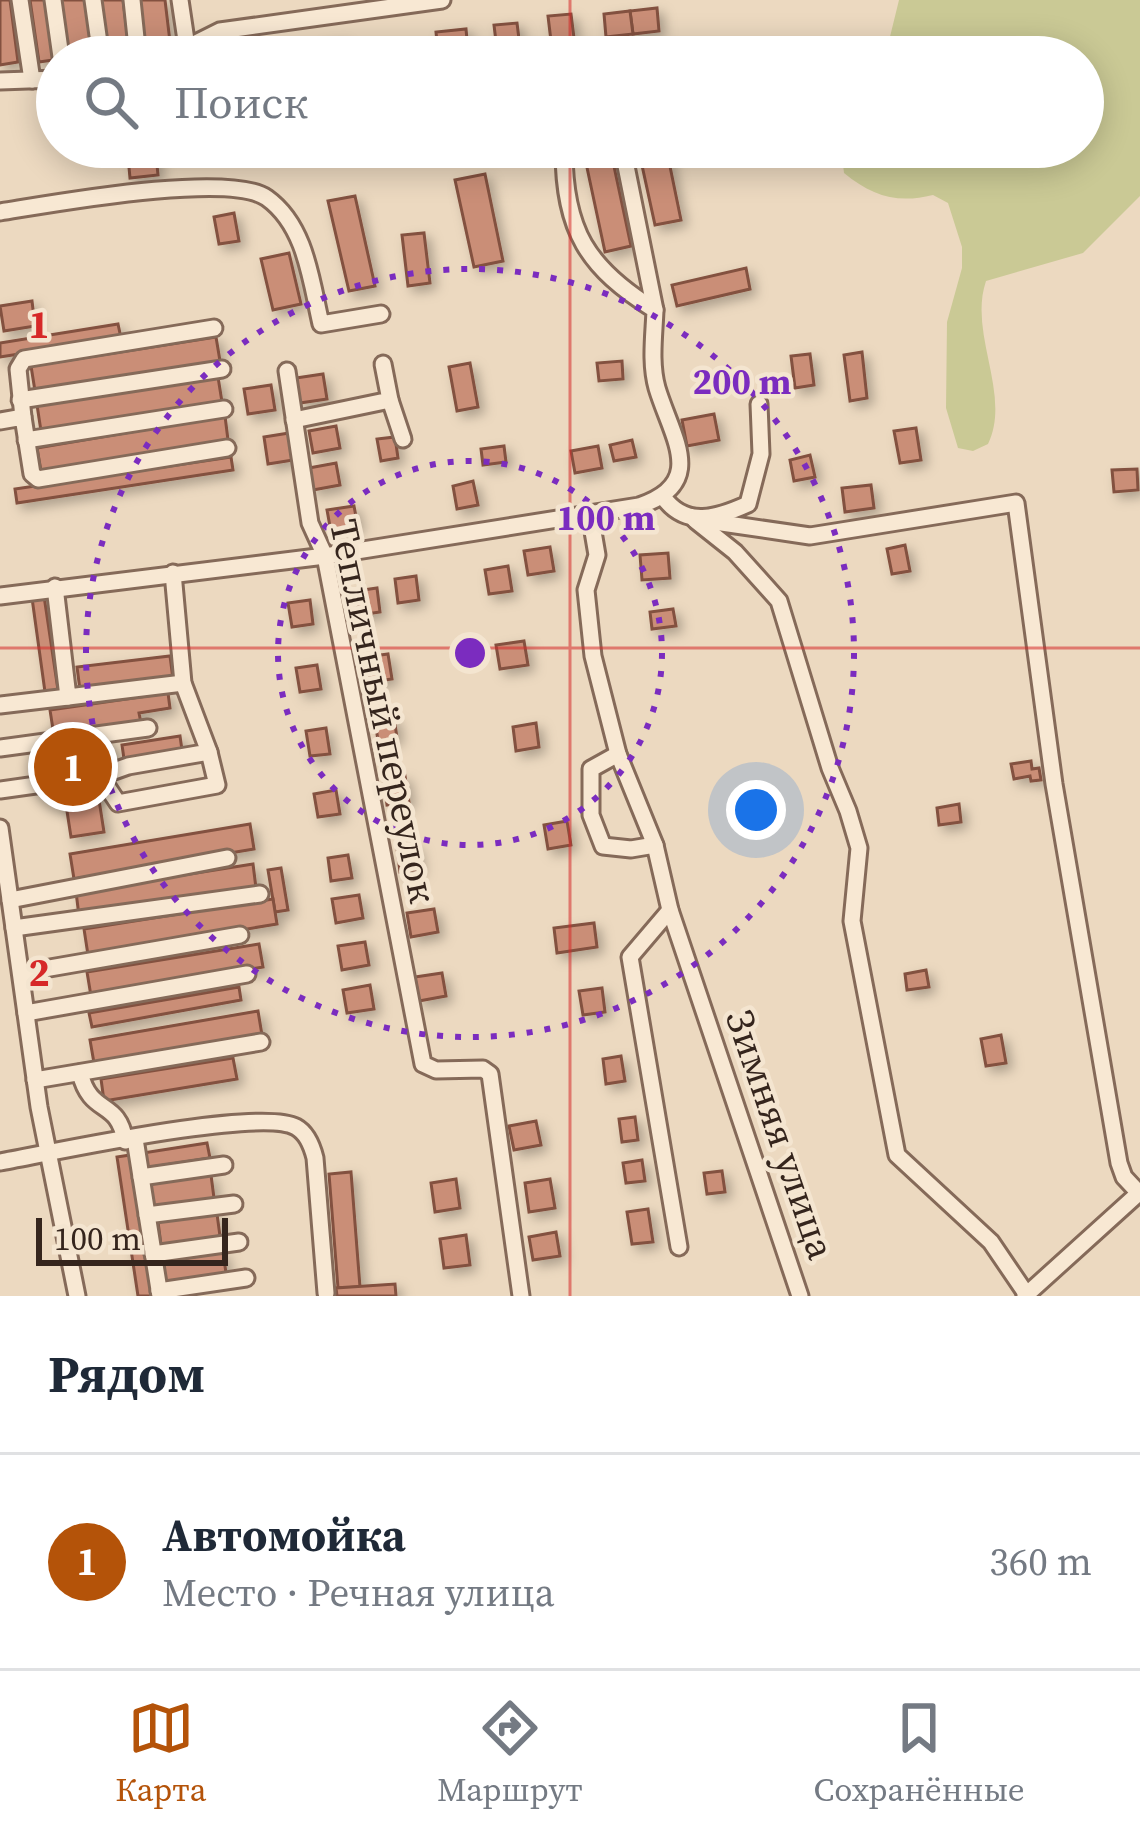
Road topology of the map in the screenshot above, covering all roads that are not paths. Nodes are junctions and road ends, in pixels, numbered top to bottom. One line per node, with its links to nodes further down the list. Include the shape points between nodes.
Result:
1 (20, 0): 12 (street)
2 (53, 0): 7 (street)
3 (93, 0): 8 (street)
4 (132, 0): 9 (street)
5 (180, 0): 10 (street)
6 (442, 0): 11 (street)
7 (58, 36)
8 (98, 36)
9 (136, 36)
10 (185, 36)
11 (210, 36)
12 (32, 80): 13 (street); 14 (street)
13 (36, 80)
14 (0, 81)
15 (564, 168): 18 (street, via 573,225 595,264)
16 (626, 168): 18 (street)
17 (0, 212): 19 (street, via 117,194 245,188 290,222 321,324)
18 (656, 310): 33 (street, via 657,387 682,468)
19 (380, 314)
20 (214, 328): 26 (street, via 24,358 17,369)
21 (383, 364): 24 (street)
22 (222, 369): 26 (street)
23 (287, 370): 28 (street, Тепличный переулок)
24 (390, 400): 28 (street); 30 (street)
25 (759, 404): 35 (street, via 761,454 748,504)
26 (22, 408): 29 (street); 31 (street)
27 (224, 409): 31 (street)
28 (294, 420): 36 (street, Тепличный переулок, via 310,523)
29 (0, 421)
30 (403, 439)
31 (26, 440): 32 (street, via 38,478)
32 (227, 448)
33 (664, 498): 34 (street); 35 (street)
34 (590, 514): 36 (street); 46 (street, Зимняя улица, via 597,556 586,590 593,656)
35 (694, 520): 70 (street, via 810,536 1016,503 1093,1022 1119,1163); 82 (street, via 778,601 848,811 859,848 852,920 897,1155 991,1242)
36 (325, 556): 37 (street); 80 (street, Тепличный переулок, via 422,1064 490,1074)
37 (173, 574): 38 (street); 40 (street)
38 (55, 587): 39 (street); 41 (street)
39 (0, 596)
40 (183, 683): 41 (street); 45 (street)
41 (68, 697): 42 (street)
42 (0, 705)
43 (148, 728): 44 (street)
44 (0, 748)
45 (209, 752): 47 (street); 47 (street, via 217,785 118,803)
46 (618, 754): 50 (street, Зимняя улица); 50 (street, via 591,769 591,815 603,846)
47 (100, 776): 48 (street)
48 (0, 790)
49 (0, 828): 51 (street)
50 (655, 845): 55 (street, Зимняя улица)
51 (2, 848): 54 (street)
52 (227, 858): 54 (street)
53 (260, 894): 56 (street)
54 (10, 899): 56 (street)
55 (670, 910): 74 (street, via 630,956); 81 (street, Зимняя улица)
56 (14, 928): 59 (street)
57 (241, 935): 59 (street)
58 (248, 974): 61 (street)
59 (21, 978): 60 (street); 61 (street)
60 (0, 986)
61 (26, 1013): 64 (street)
62 (261, 1042): 63 (street)
63 (80, 1073): 64 (street); 65 (street, via 85,1093 121,1121)
64 (35, 1080): 66 (street)
65 (130, 1140): 66 (street); 69 (street); 77 (street, via 211,1126 296,1127 315,1158)
66 (50, 1153): 67 (street); 79 (street)
67 (0, 1162)
68 (224, 1165): 69 (street)
69 (141, 1177): 72 (street)
70 (1140, 1193): 82 (street)
71 (234, 1204): 72 (street)
72 (148, 1215): 75 (street)
73 (239, 1243): 75 (street)
74 (679, 1246)
75 (153, 1254): 78 (street)
76 (246, 1279): 78 (street)
77 (326, 1293)
78 (160, 1294)
79 (77, 1296)
80 (521, 1296)
81 (800, 1296)
82 (1026, 1296)

